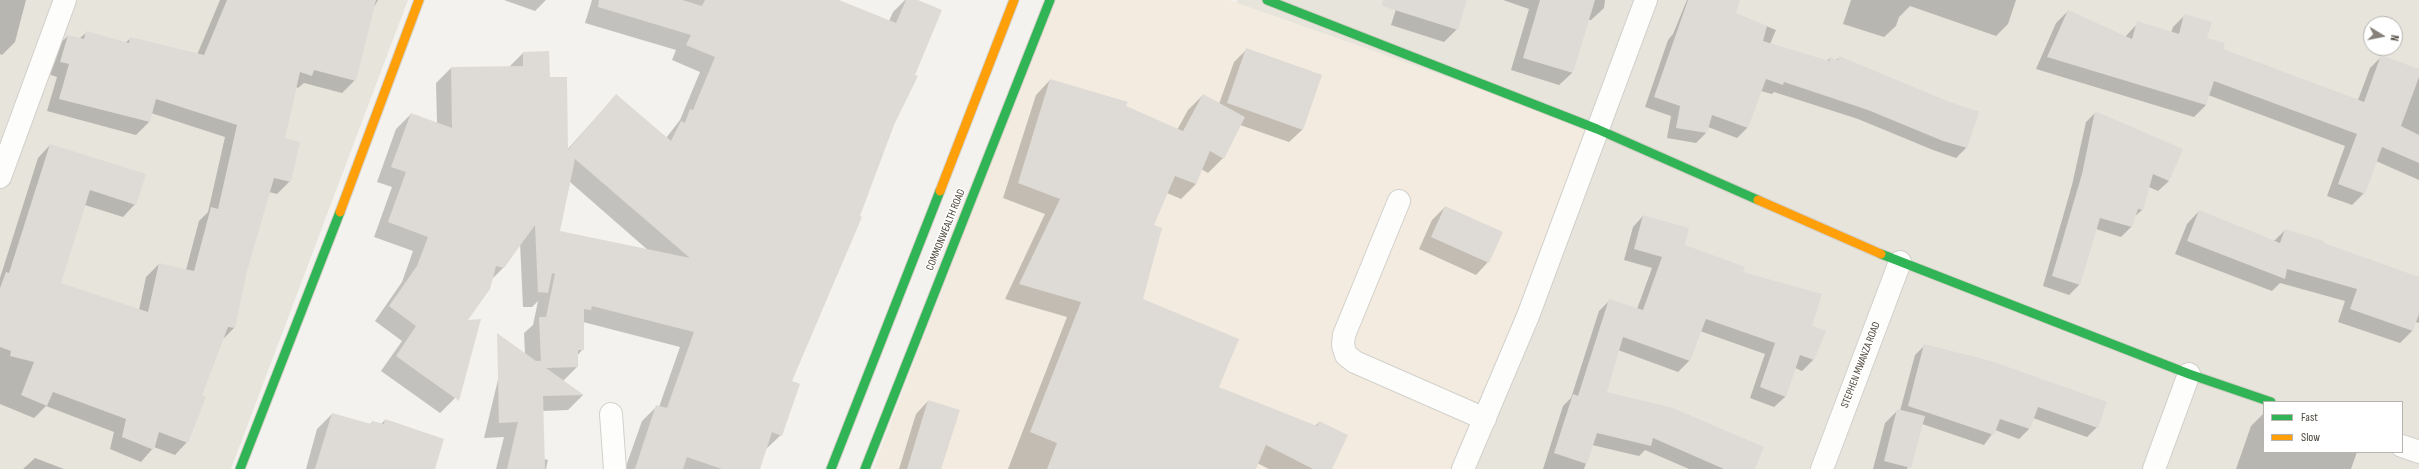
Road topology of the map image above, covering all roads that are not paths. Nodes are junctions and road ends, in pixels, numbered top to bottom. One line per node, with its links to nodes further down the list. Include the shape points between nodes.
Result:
1 (66, 0): 8 (street)
2 (420, 0): 17 (street)
3 (1014, 0): 19 (street, COMMONWEALTH ROAD)
4 (1050, 0): 20 (street, COMMONWEALTH ROAD)
5 (1267, 0): 7 (street)
6 (1646, 0): 7 (street)
7 (1596, 128): 10 (street); 14 (street, via 1528,316)
8 (0, 177)
9 (1399, 201): 14 (street, via 1344,335 1346,355 1355,362)
10 (1900, 262): 11 (street); 22 (street, STEPHEN MWANZA ROAD)
11 (2188, 374): 12 (street); 23 (street)
12 (2268, 401)
13 (611, 414): 18 (street)
14 (1485, 419): 21 (street)
15 (2403, 446): 16 (street)
16 (2419, 452)
17 (240, 469)
18 (615, 469)
19 (831, 469)
20 (865, 469)
21 (1464, 469)
22 (1822, 469)
23 (2154, 469)

